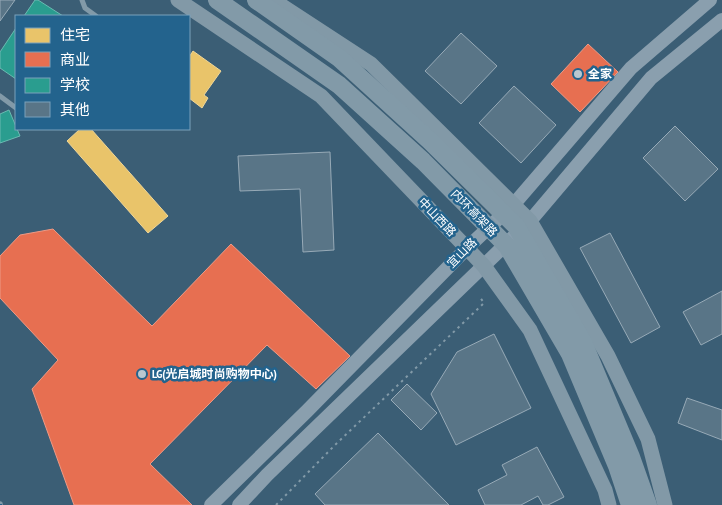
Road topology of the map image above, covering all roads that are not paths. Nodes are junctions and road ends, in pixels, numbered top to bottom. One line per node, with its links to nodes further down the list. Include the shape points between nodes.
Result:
1 (82, 0): 7 (lane, via 85,8)
2 (178, 0): 13 (main road, 中山西路, via 321,96)
3 (217, 0): 18 (highway, 内环高架路, bridge, via 339,85 423,161 507,246 570,354)
4 (256, 0): 19 (highway, 内环高架路, bridge, via 338,58 430,141 516,226 583,342)
5 (273, 0): 11 (main road, via 371,64)
6 (710, 0): 11 (main road, 宜山路, via 631,68)
7 (95, 15)
8 (722, 20): 12 (main road, 宜山路, via 651,78)
9 (0, 96): 10 (lane)
10 (15, 107)
11 (514, 204): 12 (main road); 13 (main road, 宜山路)
12 (530, 220): 14 (main road, 宜山路); 20 (main road, via 608,356 648,439)
13 (466, 248): 14 (main road, 中山西路); 15 (main road, 宜山路)
14 (484, 266): 16 (main road, 宜山路); 17 (main road, 中山西路, via 530,330 605,490)
15 (211, 505)
16 (239, 505)
17 (609, 505)
18 (630, 505)
19 (648, 505)
20 (665, 505)

